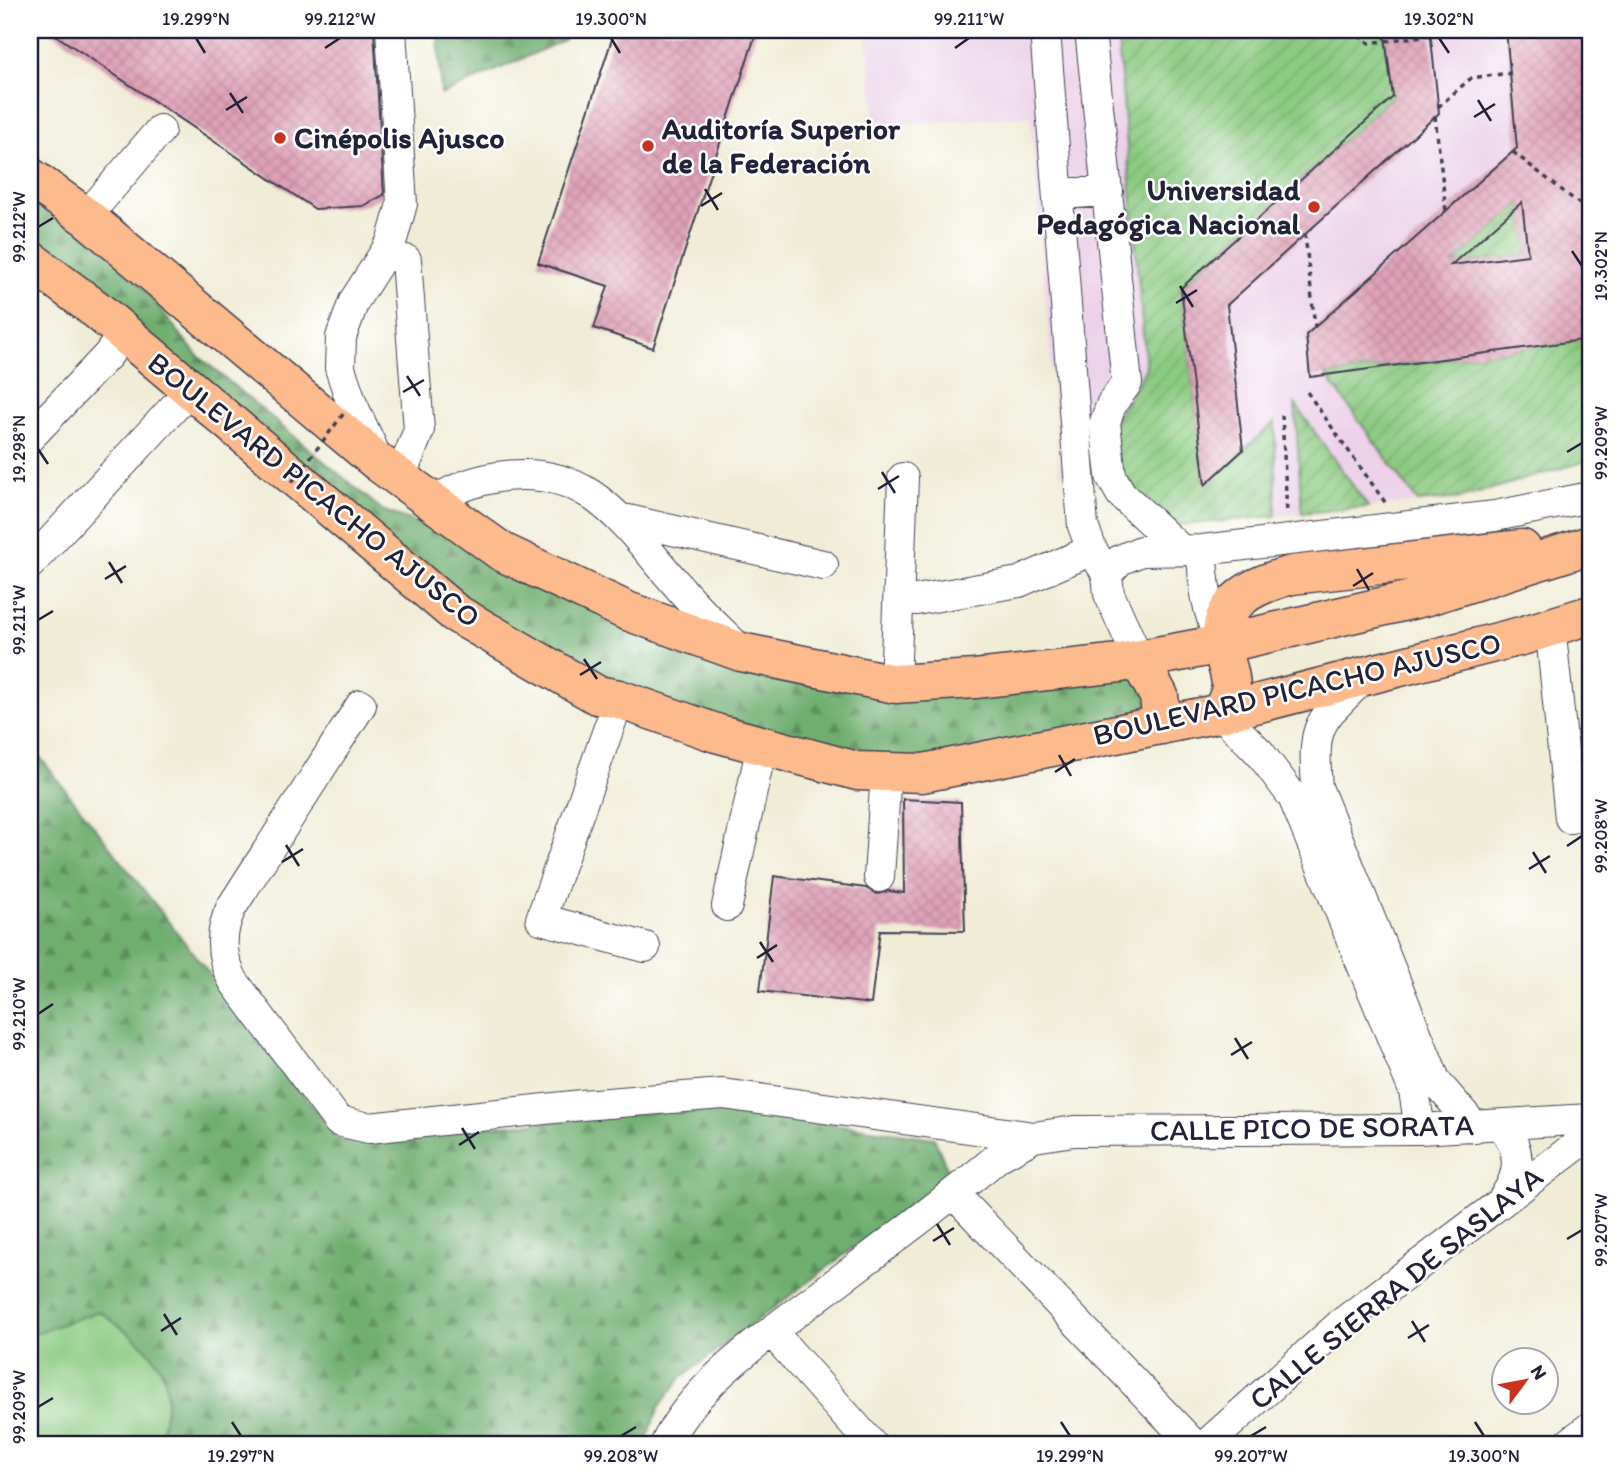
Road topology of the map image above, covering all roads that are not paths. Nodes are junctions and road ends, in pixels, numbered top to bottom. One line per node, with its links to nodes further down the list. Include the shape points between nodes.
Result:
1 (391, 30): 14 (street, via 402,204 391,243 354,301 341,337 340,368 352,404)
2 (1045, 30): 7 (street)
3 (1090, 30): 6 (street)
4 (160, 130): 8 (street)
5 (30, 177): 8 (main road, BOULEVARD PICACHO AJUSCO)
6 (1108, 191): 7 (street); 16 (street, via 1126,383 1105,422 1111,476)
7 (1059, 194): 19 (street)
8 (86, 217): 14 (main road, BOULEVARD PICACHO AJUSCO)
9 (30, 260): 11 (main road, BOULEVARD PICACHO AJUSCO)
10 (406, 260): 14 (street, via 419,430)
11 (124, 333): 12 (main road, BOULEVARD PICACHO AJUSCO); 13 (street)
12 (191, 390): 24 (street); 34 (main road, BOULEVARD PICACHO AJUSCO, via 455,613 597,695)
13 (30, 438)
14 (389, 471): 18 (main road, BOULEVARD PICACHO AJUSCO)
15 (903, 478): 26 (street)
16 (1121, 494): 19 (street, via 1100,494); 22 (street)
17 (1590, 497): 22 (street, via 1495,516)
18 (433, 502): 20 (street, via 455,488 489,477 523,475 561,481 589,493); 30 (main road, BOULEVARD PICACHO AJUSCO, via 502,552 627,611)
19 (1082, 509): 23 (street, via 1083,526)
20 (620, 518): 25 (street); 30 (street)
21 (1590, 544): 29 (main road, BOULEVARD PICACHO AJUSCO, via 1428,596); 29 (main road, via 1292,575 1259,584 1237,598 1227,617)
22 (1191, 550): 23 (street, via 1141,551); 29 (street)
23 (1099, 562): 26 (street, via 1019,582 916,600); 31 (street)
24 (30, 564)
25 (823, 565)
26 (901, 598): 33 (street)
27 (1590, 615): 28 (main road, BOULEVARD PICACHO AJUSCO)
28 (1550, 625): 32 (main road, BOULEVARD PICACHO AJUSCO); 40 (street)
29 (1222, 644): 31 (main road, BOULEVARD PICACHO AJUSCO); 36 (main road, via 1233,679 1230,698)
30 (741, 652): 33 (main road, BOULEVARD PICACHO AJUSCO)
31 (1139, 660): 33 (main road, BOULEVARD PICACHO AJUSCO); 37 (main road, via 1159,696)
32 (1364, 677): 36 (main road, BOULEVARD PICACHO AJUSCO); 45 (street, via 1318,727 1314,740 1317,787 1436,1083)
33 (895, 684)
34 (620, 699): 38 (main road, BOULEVARD PICACHO AJUSCO); 43 (street, via 541,919)
35 (361, 705): 48 (street, CALLE PICO DE SORATA, via 231,908 222,941 234,982 338,1121 369,1128 723,1094)
36 (1220, 713): 37 (main road, BOULEVARD PICACHO AJUSCO); 46 (street, via 1261,753 1293,797 1414,1091)
37 (1162, 725): 39 (main road, BOULEVARD PICACHO AJUSCO, via 923,773)
38 (762, 746): 39 (main road, BOULEVARD PICACHO AJUSCO, via 857,771); 42 (street)
39 (886, 772): 41 (street)
40 (1570, 818)
41 (878, 877)
42 (727, 906)
43 (646, 947)
44 (1590, 1119): 45 (street, CALLE PICO DE SORATA)
45 (1488, 1126): 46 (street, CALLE PICO DE SORATA); 50 (street, via 1513,1141 1514,1181)
46 (1420, 1129): 48 (street, CALLE PICO DE SORATA, via 1074,1131)
47 (1590, 1135): 50 (street, CALLE SIERRA DE SASLAYA)
48 (1034, 1137): 49 (street, CALLE PICO DE SORATA, via 998,1157)
49 (954, 1194): 51 (street, CALLE PICO DE SORATA); 55 (street)
50 (1504, 1197): 56 (street, CALLE SIERRA DE SASLAYA, via 1342,1324)
51 (772, 1332): 53 (street, CALLE PICO DE SORATA, via 699,1395 674,1425); 54 (street)
52 (1590, 1427): 57 (street)
53 (665, 1445)
54 (872, 1445)
55 (1194, 1445)
56 (1206, 1445)
57 (1566, 1445)

